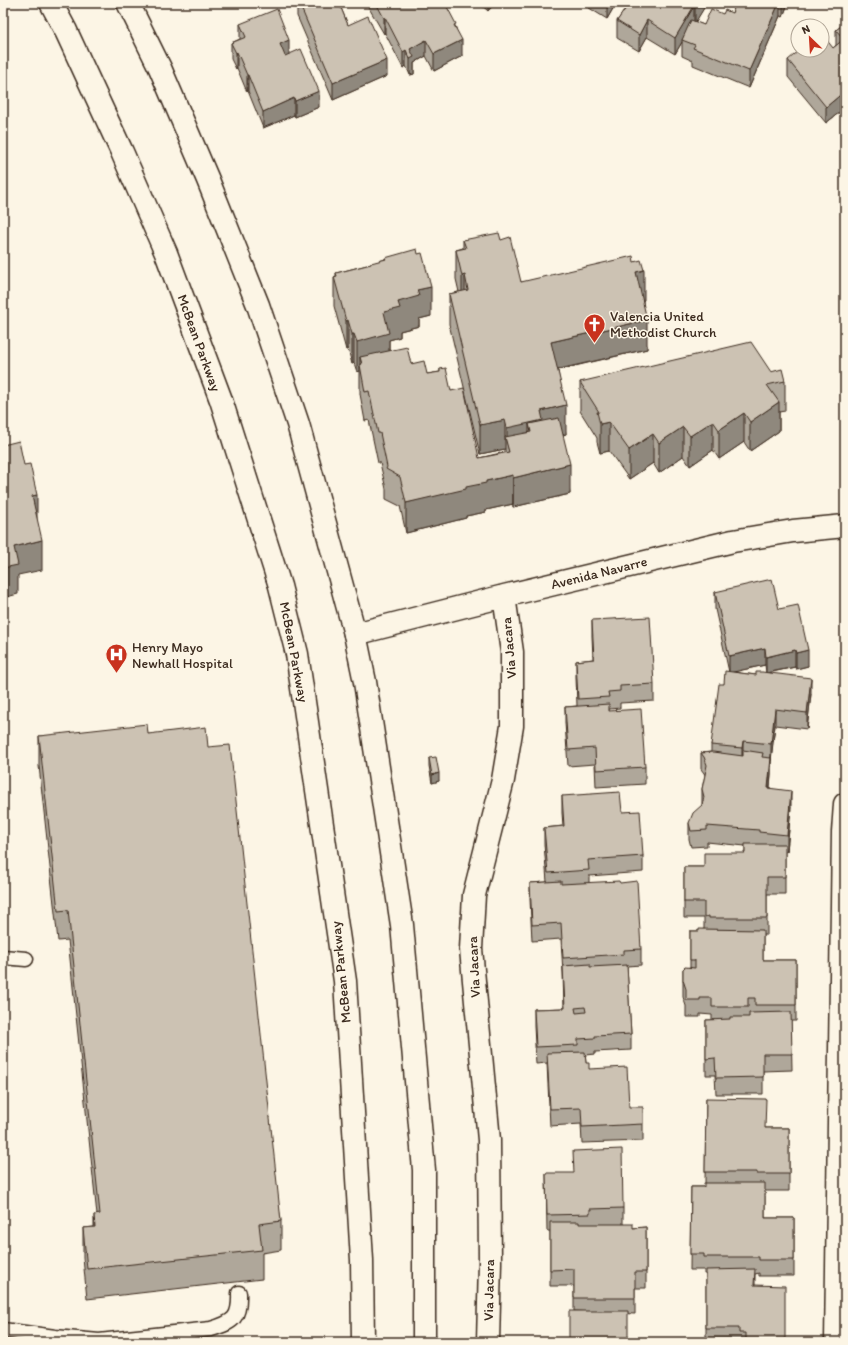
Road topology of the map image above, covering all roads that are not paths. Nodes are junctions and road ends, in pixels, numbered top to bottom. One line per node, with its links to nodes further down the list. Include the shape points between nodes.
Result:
1 (51, 3): 11 (main road, McBean Parkway, via 122,152 166,253 221,400 280,586 297,654 345,981 362,1260)
2 (128, 3): 5 (main road, via 160,68 258,305 298,424)
3 (845, 526): 4 (main road, Avenida Navarre, via 733,541)
4 (504, 596): 5 (main road, Avenida Navarre); 13 (main road, Via Jacara, via 512,652 512,726 503,780 474,895 471,949 489,1140)
5 (355, 634): 12 (main road, via 365,682 402,925 424,1170)
6 (845, 804): 14 (main road)
7 (3, 956): 8 (lane)
8 (26, 959)
9 (238, 1293): 10 (lane, via 236,1316 226,1324 211,1328 99,1341)
10 (3, 1330)
11 (363, 1342)
12 (424, 1342)
13 (488, 1342)
14 (836, 1342)

